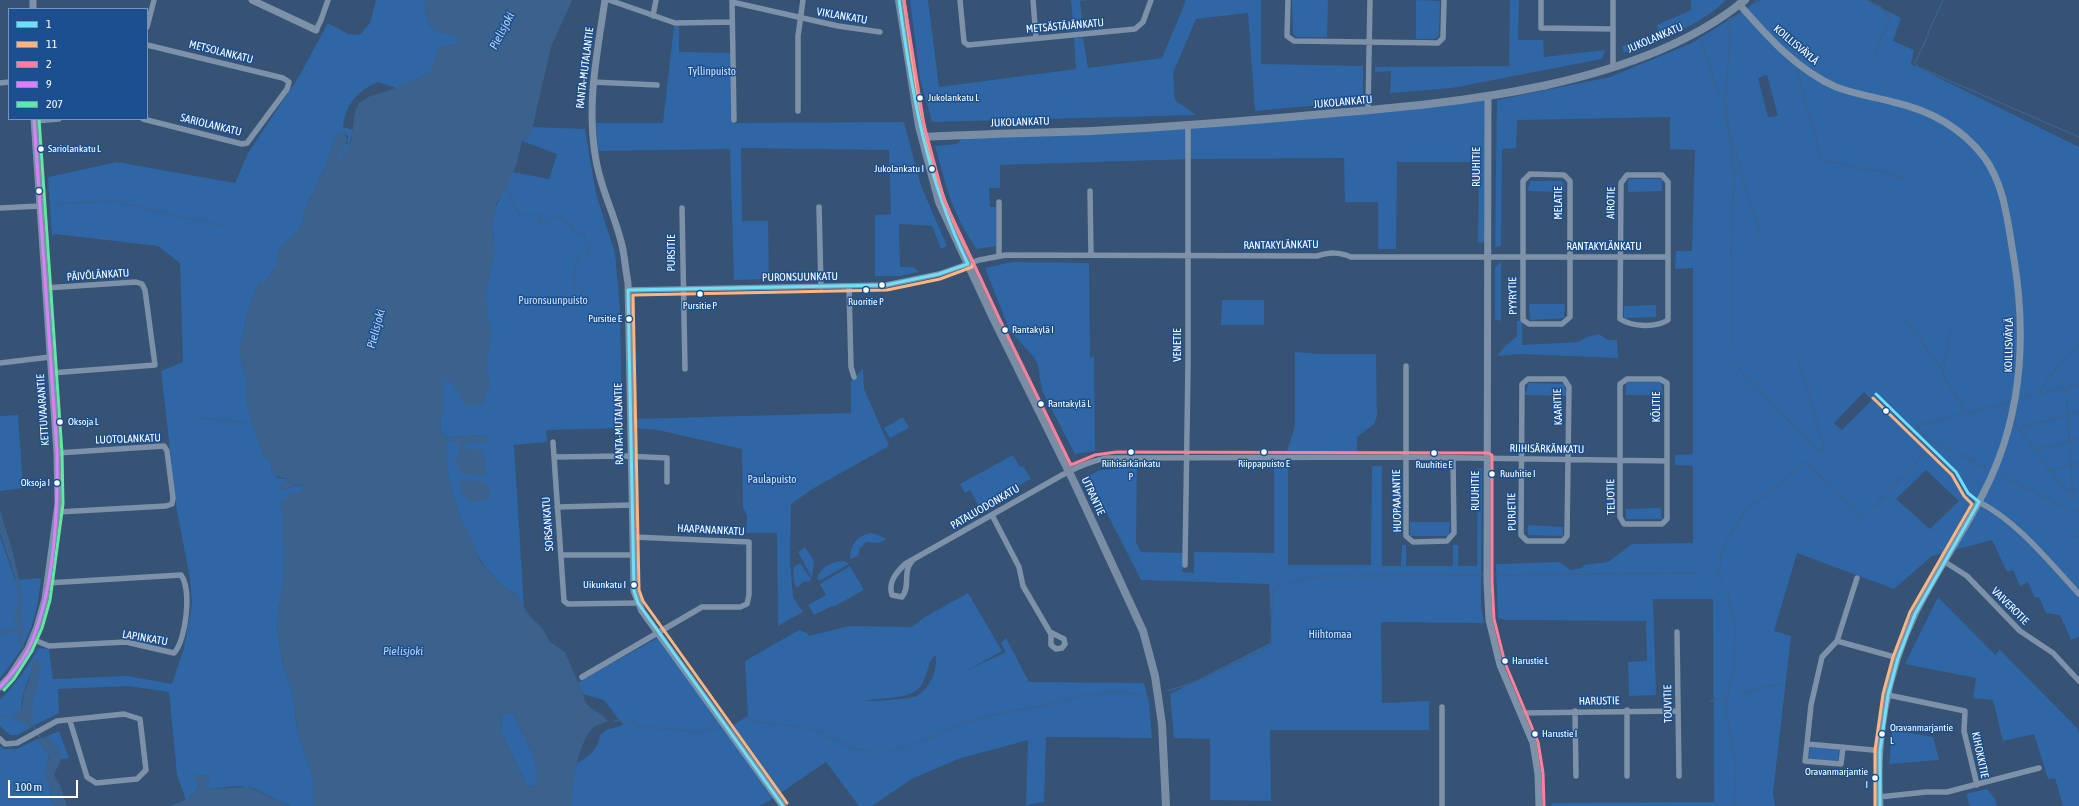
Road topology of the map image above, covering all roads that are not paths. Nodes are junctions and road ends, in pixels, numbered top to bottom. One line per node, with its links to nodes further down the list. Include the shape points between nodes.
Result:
1 (154, 0): 22 (street)
2 (252, 0): 24 (street)
3 (328, 0): 24 (street)
4 (605, 0): 31 (street, RANTA-MUTALANTIE)
5 (609, 0): 19 (street)
6 (656, 0): 19 (street)
7 (803, 0): 20 (street)
8 (899, 0): 40 (main road, UTRANTIE)
9 (960, 0): 26 (street, METSÄSTÄJÄNKATU, via 964,42 968,45)
10 (1033, 0): 26 (street)
11 (1152, 0): 26 (street, METSÄSTÄJÄNKATU, via 1143,22 1135,29)
12 (1288, 0): 27 (street, via 1287,36 1294,42)
13 (1370, 0): 27 (street)
14 (1444, 0): 27 (street, via 1443,38 1438,43)
15 (1541, 0): 23 (street, via 1541,28)
16 (1613, 0): 23 (street)
17 (732, 1): 20 (street, VIKLANKATU); 21 (street)
18 (1742, 2): 29 (main road, JUKOLANKATU, via 1722,17 1671,45); 81 (street, KOILLISVÄYLÄ, via 1776,44 1815,75 1836,87 1925,111 1951,125 1974,145 1996,177 2002,195 2019,291 2019,373 2013,413 1994,471)
19 (653, 16): 21 (street, via 682,24)
20 (800, 18): 25 (street, VIKLANKATU); 35 (street)
21 (732, 22): 38 (street)
22 (148, 23)
23 (1612, 28): 29 (street)
24 (316, 30)
25 (880, 32)
26 (1036, 38)
27 (1369, 42): 34 (street)
28 (148, 45): 30 (street, METSOLANKATU, via 283,78)
29 (1613, 67): 33 (main road, JUKOLANKATU)
30 (289, 82): 37 (street, SARIOLANKATU, via 287,89 247,143 242,144)
31 (593, 82): 32 (street); 60 (street, RANTA-MUTALANTIE, via 591,108 596,160 623,250)
32 (657, 85)
33 (1488, 96): 34 (main road, JUKOLANKATU); 50 (street, RUUHITIE)
34 (1368, 111): 39 (main road, JUKOLANKATU)
35 (798, 112)
36 (34, 120): 43 (street, KETTUVAARANTIE)
37 (147, 120)
38 (734, 120)
39 (1188, 125): 40 (main road, JUKOLANKATU); 49 (street, VENETIE)
40 (922, 137): 55 (main road, UTRANTIE, via 939,202)
41 (1090, 191): 48 (street)
42 (1000, 202): 47 (street)
43 (40, 206): 45 (street); 58 (street, KETTUVAARANTIE)
44 (819, 207): 57 (street)
45 (0, 208)
46 (682, 208): 59 (street, PURSITIE)
47 (999, 255): 48 (street, RANTAKYLÄNKATU); 55 (street, RANTAKYLÄNKATU)
48 (1091, 255): 49 (street, RANTAKYLÄNKATU)
49 (1187, 256): 50 (street, RANTAKYLÄNKATU, via 1317,256 1340,252 1351,257); 72 (street, VENETIE)
50 (1488, 256): 51 (street, RANTAKYLÄNKATU); 74 (street, RUUHITIE)
51 (1522, 257): 52 (street, RANTAKYLÄNKATU); 52 (street, PYYRYTIE, via 1523,320 1529,324 1562,324 1570,317); 52 (street, MELATIE, via 1523,181 1530,174 1564,175 1570,182)
52 (1569, 257): 53 (street, RANTAKYLÄNKATU)
53 (1620, 257): 54 (street, RANTAKYLÄNKATU); 54 (street, AIROTIE, via 1620,319 1629,324 1660,325 1668,320); 54 (street, AIROTIE, via 1620,183 1627,175 1662,175 1668,182)
54 (1667, 257)
55 (968, 264): 56 (street, PURONSUUNKATU, via 905,283); 79 (main road, UTRANTIE)
56 (849, 286): 57 (street, PURONSUUNKATU); 66 (street, via 851,367)
57 (821, 287): 59 (street, PURONSUUNKATU)
58 (45, 288): 61 (street, KETTUVAARANTIE); 65 (street, PÄIVÖLÄNKATU, via 136,282 142,284 145,290 154,365)
59 (682, 289): 60 (street, PURONSUUNKATU); 64 (street, PURSITIE)
60 (628, 290): 69 (street, RANTA-MUTALANTIE)
61 (50, 357): 62 (street); 65 (street, KETTUVAARANTIE)
62 (0, 363)
63 (1406, 366): 71 (street, HUOPAAJANTIE)
64 (684, 369)
65 (51, 373): 68 (street, KETTUVAARANTIE)
66 (854, 377)
67 (553, 442): 70 (street, SORSANKATU)
68 (57, 453): 84 (street, KETTUVAARANTIE); 84 (street, LUOTOLANKATU, via 164,446 167,451 173,498 172,504)
69 (631, 456): 70 (street); 80 (street, via 667,458); 82 (street, RANTA-MUTALANTIE)
70 (554, 457): 83 (street, SORSANKATU)
71 (1406, 457): 72 (street, RIIHISÄRKÄNKATU); 73 (street, RIIHISÄRKÄNKATU); 73 (street, HUOPAAJANTIE, via 1406,536 1413,542 1447,541 1454,533)
72 (1187, 458): 79 (street, RIIHISÄRKÄNKATU, via 1107,458); 91 (street, VENETIE)
73 (1453, 458): 74 (street, RIIHISÄRKÄNKATU)
74 (1488, 458): 75 (street, RIIHISÄRKÄNKATU); 112 (street, RUUHITIE, via 1489,620 1500,665)
75 (1521, 459): 76 (street, RIIHISÄRKÄNKATU); 76 (street, KAARITIE, via 1522,384 1528,379 1564,379 1570,386); 76 (street, PURJETIE, via 1521,535 1527,541 1563,541 1568,536)
76 (1569, 459): 77 (street, RIIHISÄRKÄNKATU)
77 (1620, 460): 78 (street, RIIHISÄRKÄNKATU); 78 (street, TELJOTIE, via 1620,517 1624,524 1662,524 1667,519); 78 (street, KÖLITIE, via 1620,384 1627,379 1660,379 1667,383)
78 (1667, 461)
79 (1069, 471): 85 (street, PATALUODONKATU); 125 (main road, UTRANTIE, via 1143,631 1155,676 1162,724)
80 (667, 482)
81 (1979, 502): 90 (street, KOILLISVÄYLÄ); 94 (street, via 2000,514)
82 (633, 505): 83 (street); 86 (street, RANTA-MUTALANTIE)
83 (557, 507): 87 (street, SORSANKATU)
84 (58, 512): 93 (street, KETTUVAARANTIE)
85 (992, 515): 89 (street, PATALUODONKATU); 96 (street, via 1017,562 1023,586)
86 (633, 537): 88 (street, RANTA-MUTALANTIE); 98 (street, HAAPANANKATU, via 749,542 747,604 740,607 702,607)
87 (561, 555): 88 (street); 95 (street, SORSANKATU, via 565,603)
88 (634, 555): 95 (street, RANTA-MUTALANTIE, via 634,591)
89 (912, 561): 89 (street, PATALUODONKATU, via 904,565 894,577 890,589 892,595 902,597 904,594 906,572)
90 (1945, 562): 103 (street, KOILLISVÄYLÄ, via 1915,614); 105 (street, VAIVEROTIE, via 1968,576 2020,631 2053,653)
91 (1185, 565)
92 (1857, 578): 102 (street)
93 (47, 583): 100 (street, KETTUVAARANTIE, via 41,614); 100 (street, LAPINKATU, via 181,575 186,586 188,603 179,645 174,653 126,642 48,646)
94 (2079, 594)
95 (638, 603): 98 (street, RANTA-MUTALANTIE)
96 (1050, 632): 99 (street); 101 (street)
97 (1678, 632): 111 (street, TOUVITIE)
98 (658, 633): 104 (street); 124 (street, RANTA-MUTALANTIE)
99 (1058, 635): 101 (street); 101 (street, via 1065,641 1062,648 1054,648)
100 (32, 639): 106 (street, KETTUVAARANTIE, via 19,663)
101 (1051, 641)
102 (1837, 641): 103 (street); 115 (street, via 1822,657 1811,704)
103 (1898, 658): 107 (street, KOILLISVÄYLÄ)
104 (582, 677)
105 (2079, 681)
106 (0, 687)
107 (1888, 695): 117 (street, KOILLISVÄYLÄ); 122 (street, KIHOKKITIE, via 1965,711 1964,731)
108 (1442, 707): 126 (street)
109 (1627, 710): 110 (street, HARUSTIE); 111 (street, HARUSTIE); 120 (street)
110 (1575, 711): 112 (street, HARUSTIE); 119 (street)
111 (1678, 711): 121 (street, TOUVITIE)
112 (1520, 713): 127 (street, RUUHITIE, via 1533,743)
113 (70, 720): 113 (street, via 124,714 140,719 146,770 138,779 96,783 87,778); 114 (street, via 57,721 17,743 5,744)
114 (0, 739)
115 (1807, 744): 116 (street); 116 (street, via 1806,761 1841,764)
116 (1842, 747): 117 (street)
117 (1880, 751): 123 (street, KOILLISVÄYLÄ)
118 (2039, 768): 122 (street)
119 (1576, 776)
120 (1627, 776)
121 (1679, 776)
122 (1977, 785): 123 (street, KIHOKKITIE, via 1947,792)
123 (1880, 797): 128 (street, KOILLISVÄYLÄ)
124 (783, 806)
125 (1166, 806)
126 (1442, 806)
127 (1540, 806)
128 (1880, 806)

